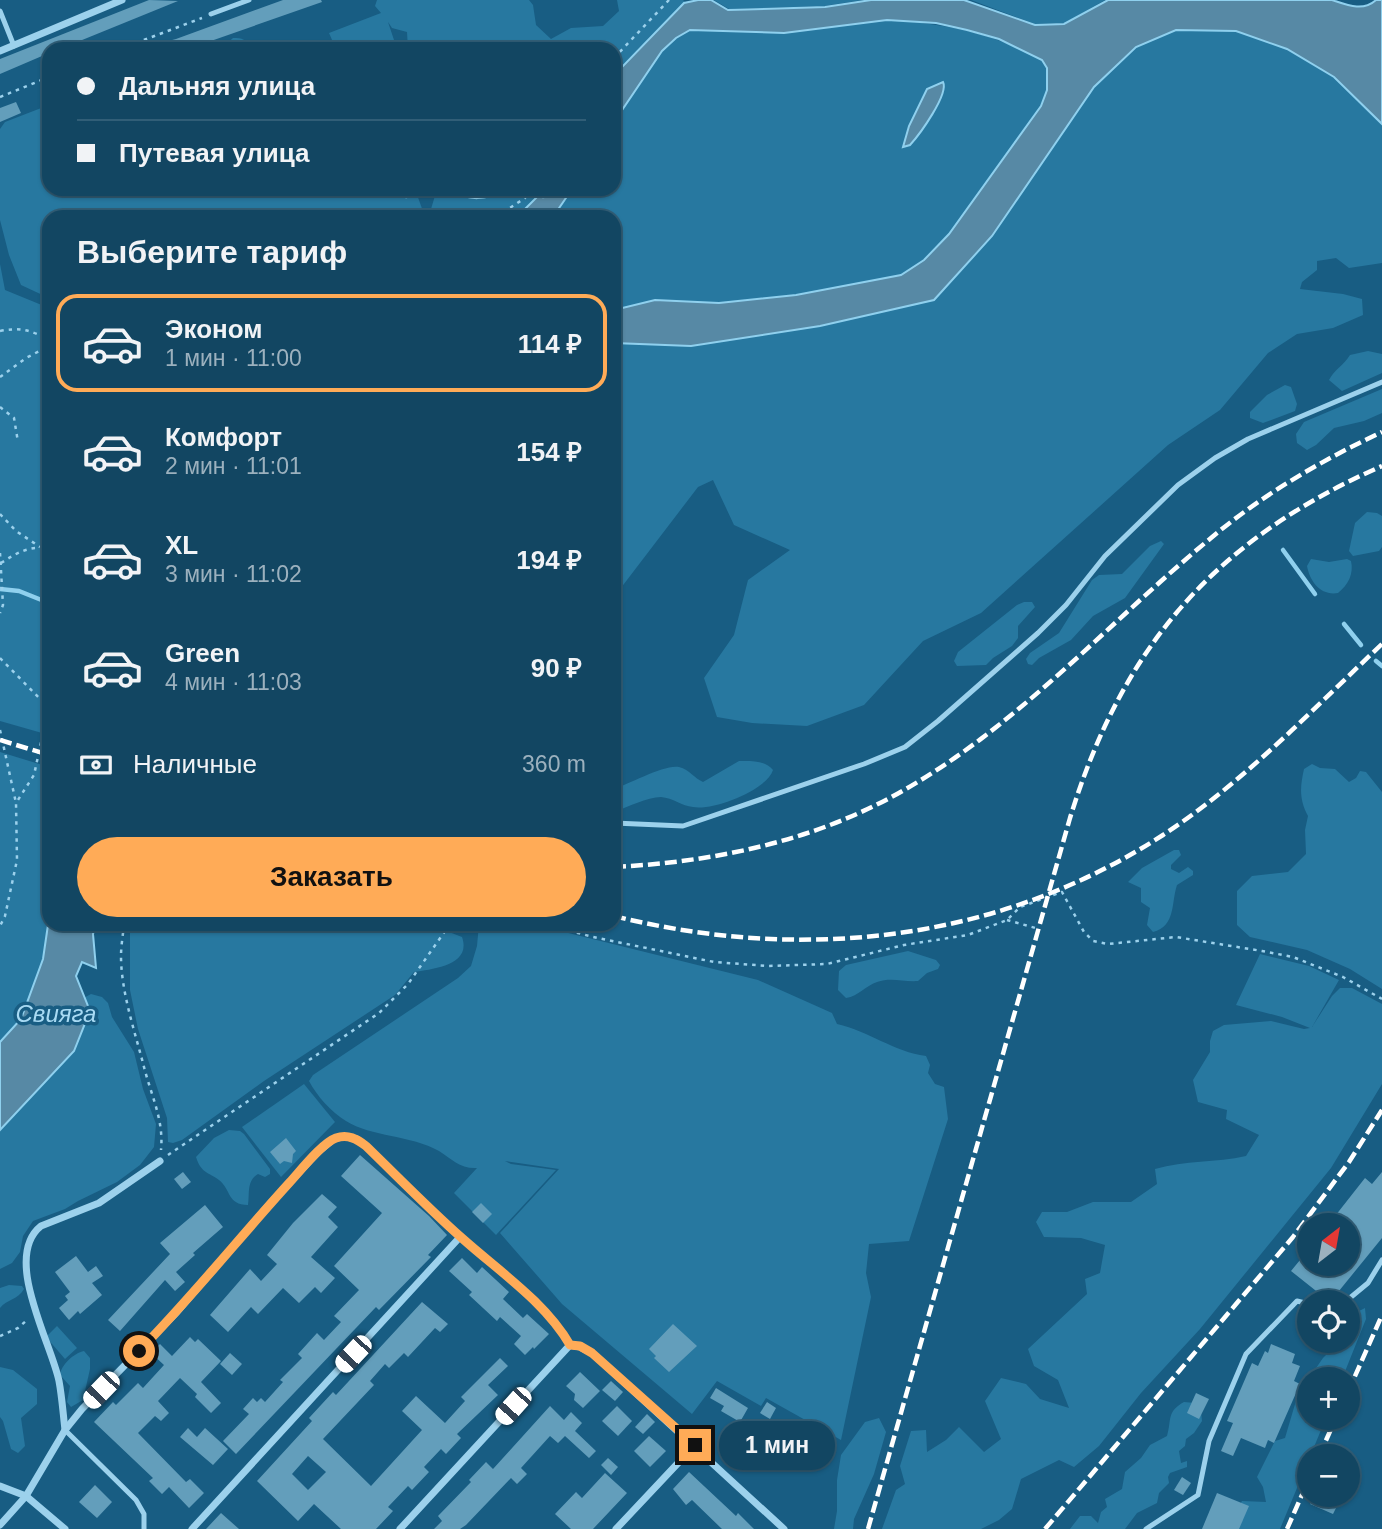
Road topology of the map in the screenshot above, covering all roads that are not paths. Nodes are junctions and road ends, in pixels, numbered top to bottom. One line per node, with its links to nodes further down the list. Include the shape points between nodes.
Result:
1 (122, 0): 5 (street)
2 (249, 0): 4 (lane)
3 (0, 11): 5 (lane)
4 (211, 14)
5 (14, 46): 6 (street)
6 (0, 51)
7 (1382, 382): 8 (lane, via 1248,439 1178,485 1105,556 1038,633 905,747 683,826)
8 (621, 822)
9 (160, 1161): 15 (street, via 99,1203 41,1226 29,1241 26,1265 35,1313 58,1380)
10 (460, 1237): 14 (street, via 552,1319); 15 (street, via 357,1139 335,1138); 22 (street)
11 (1382, 1260): 12 (lane)
12 (1360, 1290)
13 (1297, 1301): 26 (lane, via 1246,1354 1209,1441 1198,1495)
14 (570, 1345): 16 (street, via 592,1353); 23 (street)
15 (65, 1430): 18 (street); 21 (lane, via 136,1500 144,1514)
16 (695, 1445): 24 (street); 25 (street)
17 (0, 1486): 18 (street)
18 (26, 1496): 19 (street); 20 (street)
19 (0, 1525)
20 (65, 1529)
21 (144, 1529)
22 (192, 1529)
23 (400, 1529)
24 (616, 1529)
25 (783, 1529)
26 (1146, 1529)

